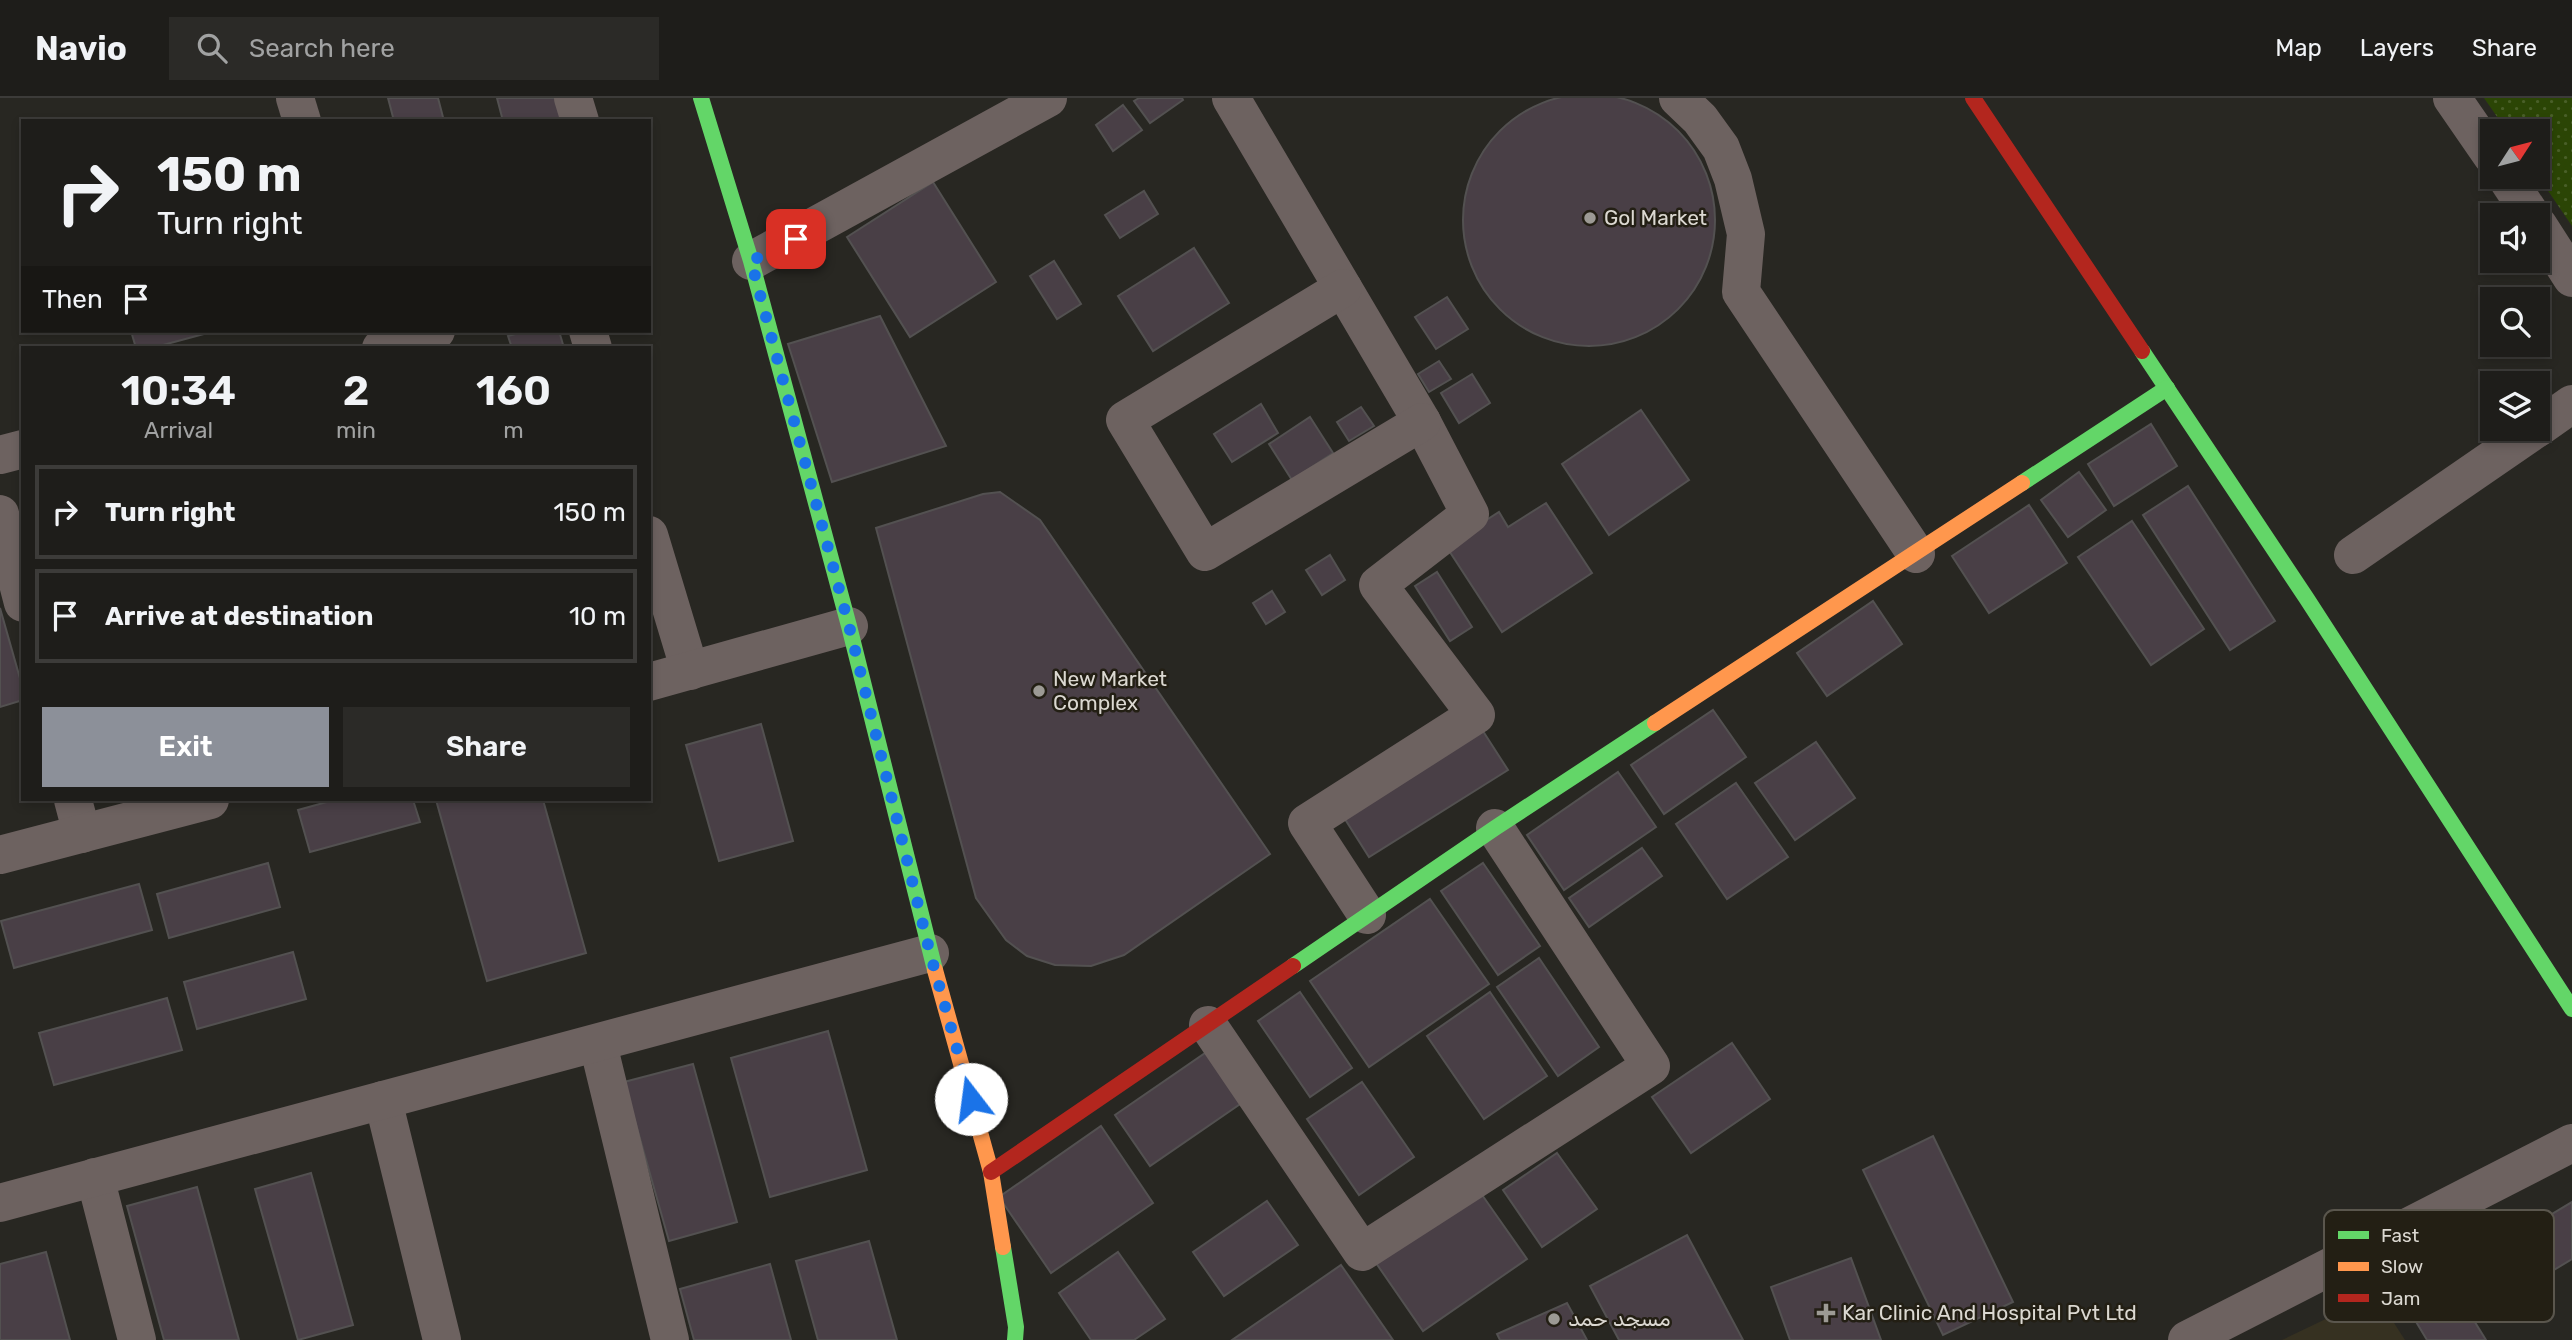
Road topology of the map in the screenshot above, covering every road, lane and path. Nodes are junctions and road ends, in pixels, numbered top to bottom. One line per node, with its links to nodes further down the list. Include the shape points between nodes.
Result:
1 (295, 98): 9 (street)
2 (573, 98): 10 (street)
3 (701, 98): 13 (street)
4 (1048, 98): 13 (street)
5 (1231, 98): 15 (street)
6 (1678, 98): 27 (street, via 1721,148 1733,179 1745,234 1741,292)
7 (1973, 98): 18 (street)
8 (2452, 98): 11 (street)
9 (301, 119)
10 (579, 119)
11 (2480, 139)
12 (2550, 244): 14 (street)
13 (751, 261): 30 (street)
14 (2572, 278)
15 (1343, 288): 21 (street); 21 (street, via 1125,420 1205,552)
16 (430, 333): 17 (street)
17 (387, 346)
18 (2167, 388): 27 (street); 39 (street)
19 (2572, 404): 20 (street)
20 (2550, 419)
21 (1422, 422): 37 (street, via 1470,513 1378,585 1476,715 1307,822)
22 (2518, 441): 28 (street)
23 (21, 450): 24 (street)
24 (0, 455)
25 (0, 514): 29 (street)
26 (651, 542): 31 (street)
27 (1916, 554): 35 (street)
28 (2353, 555)
29 (21, 595)
30 (849, 626): 31 (street); 38 (street)
31 (690, 671): 32 (street)
32 (651, 681)
33 (202, 801): 34 (street)
34 (77, 817): 36 (street)
35 (1494, 828): 37 (street); 40 (street, via 1651,1066 1362,1252)
36 (0, 855)
37 (1367, 915): 40 (street)
38 (930, 953): 41 (street); 44 (street)
39 (2572, 1009)
40 (1208, 1025): 44 (street)
41 (598, 1044): 42 (street); 52 (street)
42 (383, 1100): 45 (street); 51 (street)
43 (2572, 1143): 47 (street)
44 (991, 1172): 49 (street)
45 (95, 1177): 46 (street); 50 (street)
46 (0, 1203)
47 (2441, 1210)
48 (2324, 1270): 53 (street)
49 (1022, 1335)
50 (137, 1340)
51 (442, 1340)
52 (670, 1340)
53 (2187, 1340)

